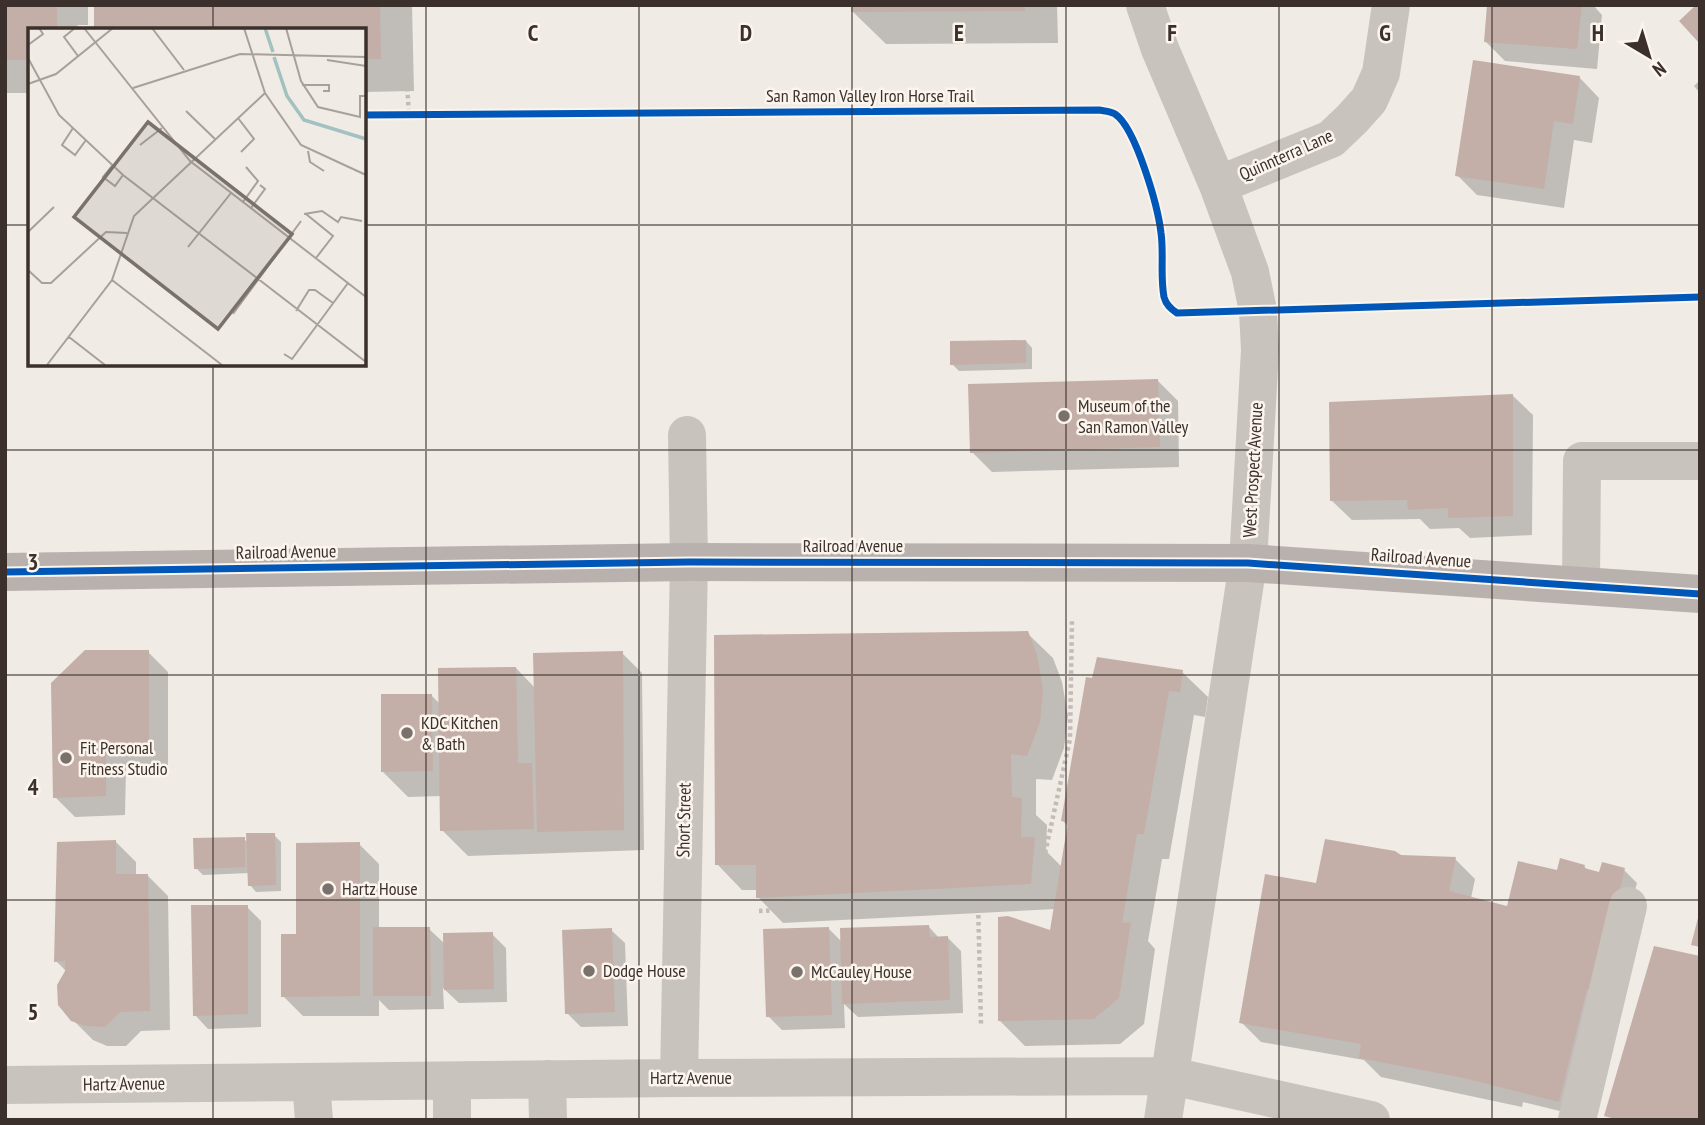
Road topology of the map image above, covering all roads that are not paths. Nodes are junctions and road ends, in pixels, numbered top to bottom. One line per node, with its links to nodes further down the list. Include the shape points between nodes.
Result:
1 (1145, 5): 3 (street, West Prospect Avenue)
2 (1391, 5): 3 (street, Quinnterra Lane, via 1381,73 1369,100 1352,119 1331,139)
3 (1218, 185): 7 (street, West Prospect Avenue, via 1250,272 1258,311 1260,349)
4 (687, 435): 6 (street, Short Street)
5 (1700, 461): 9 (street, via 1582,461)
6 (689, 562): 7 (main road, Railroad Avenue); 8 (main road, Railroad Avenue); 13 (street, Short Street)
7 (1248, 563): 9 (main road, Railroad Avenue); 12 (street, West Prospect Avenue)
8 (5, 572)
9 (1581, 585): 10 (main road, Railroad Avenue)
10 (1700, 594)
11 (1628, 906): 23 (street)
12 (1171, 1076): 13 (street, Hartz Avenue); 21 (street, West Prospect Avenue); 22 (street, Hartz Avenue)
13 (679, 1078): 14 (street, Hartz Avenue)
14 (547, 1079): 16 (street, Hartz Avenue); 20 (street)
15 (311, 1082): 16 (street, Hartz Avenue); 17 (street, Hartz Avenue); 18 (street)
16 (452, 1082): 19 (street)
17 (5, 1085)
18 (314, 1120)
19 (452, 1120)
20 (548, 1120)
21 (1163, 1120)
22 (1371, 1120)
23 (1577, 1120)

